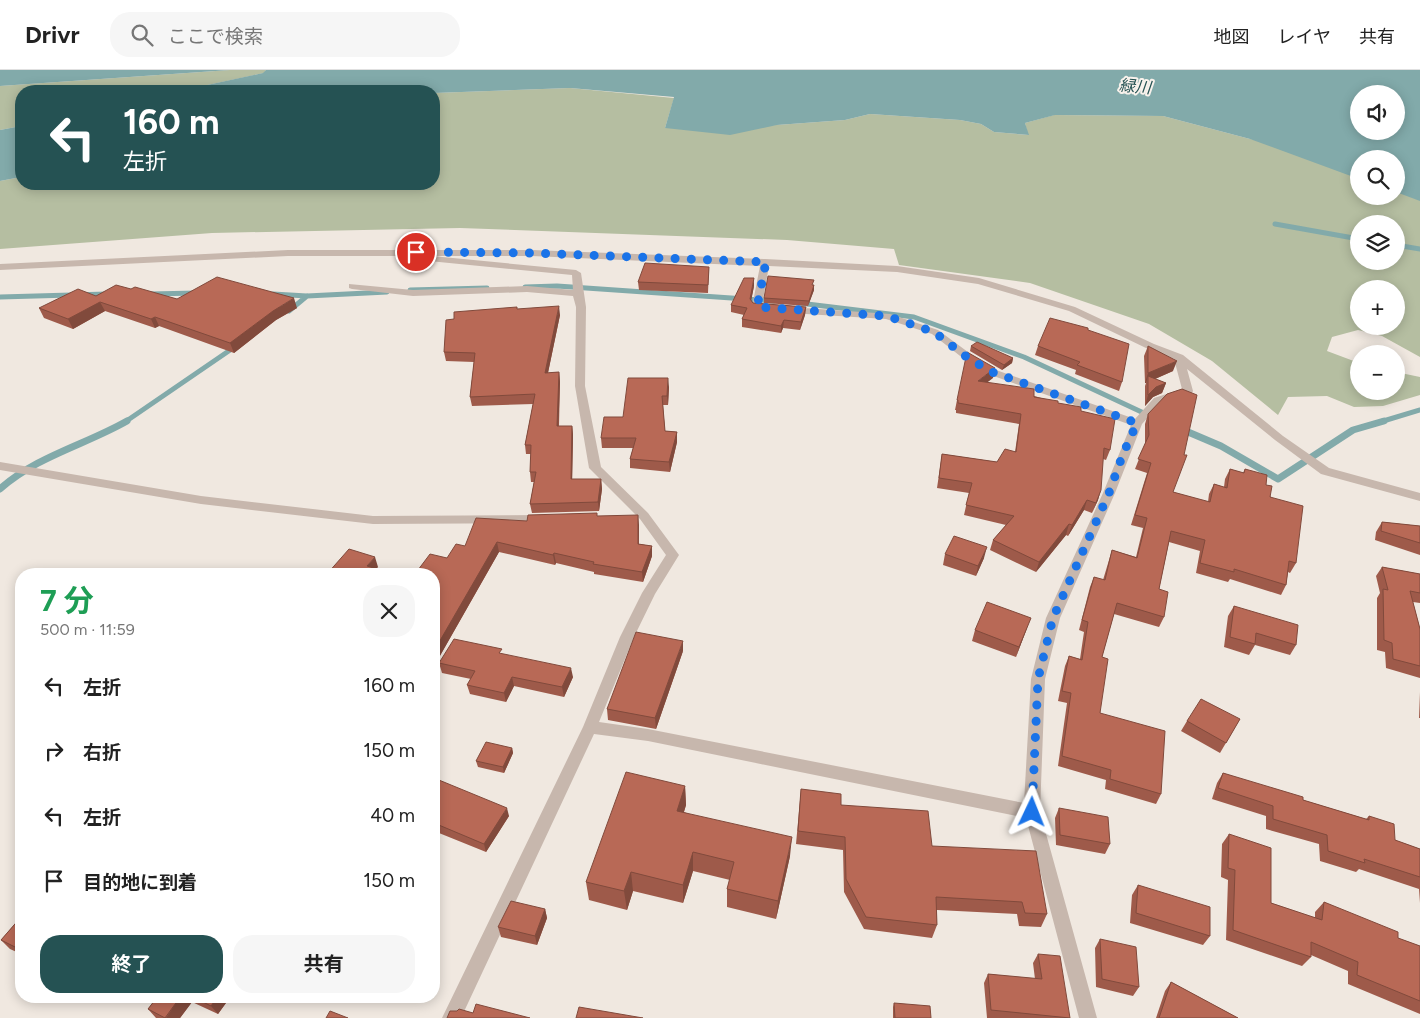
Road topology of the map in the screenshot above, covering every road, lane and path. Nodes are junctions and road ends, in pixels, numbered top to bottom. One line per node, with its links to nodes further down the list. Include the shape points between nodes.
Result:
1 (360, 252): 2 (street, via 532,253); 3 (street, via 154,258); 5 (street, via 576,273)
2 (766, 262): 6 (street, via 897,269 978,281 1072,309); 7 (street, via 757,307 887,316 934,332 992,372)
3 (0, 267)
4 (352, 286): 5 (street, via 413,293 527,289)
5 (577, 293): 10 (street, via 581,307 580,386 595,468)
6 (1179, 357): 7 (street, via 1188,391 1158,400); 9 (street, via 1222,394 1325,471)
7 (1137, 423): 14 (street, via 1053,618 1038,679)
8 (0, 466): 12 (street, via 201,500 373,520)
9 (1420, 497)
10 (644, 516): 11 (street); 13 (street, via 673,555 627,637)
11 (625, 517)
12 (559, 519)
13 (590, 727): 14 (street, via 648,735); 15 (street)
14 (1032, 812): 16 (street)
15 (451, 1018)
16 (1088, 1018)

